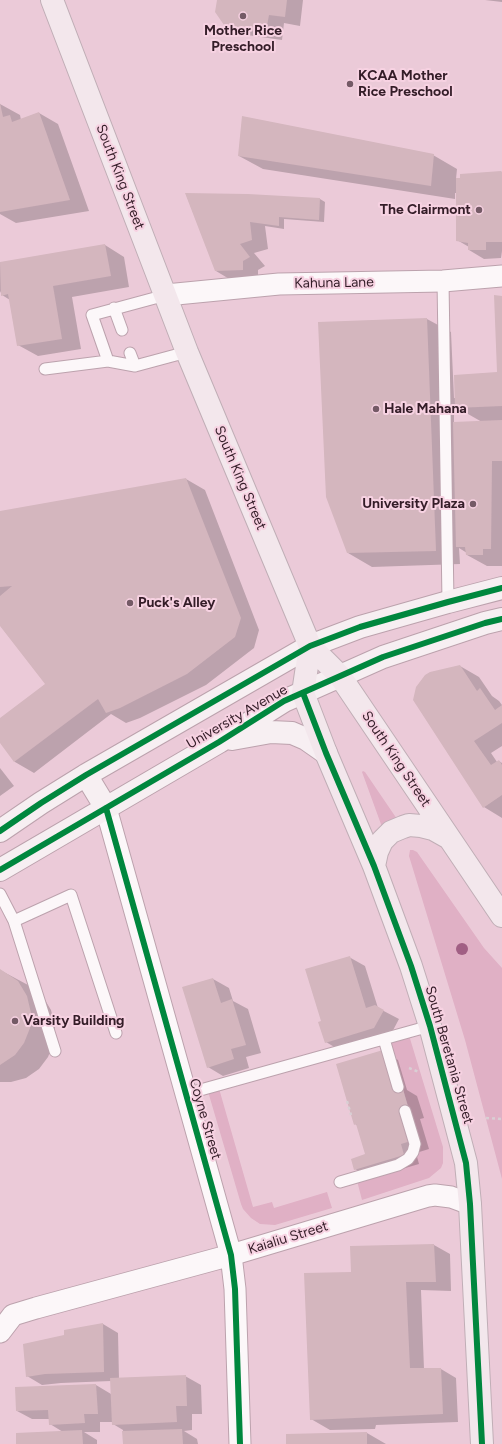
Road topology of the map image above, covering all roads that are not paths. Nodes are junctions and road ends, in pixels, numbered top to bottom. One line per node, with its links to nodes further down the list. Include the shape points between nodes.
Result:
1 (52, 0): 4 (main road, South King Street)
2 (502, 276): 3 (street, Kahuna Lane)
3 (443, 281): 4 (street, Kahuna Lane, via 279,284); 13 (lane)
4 (166, 295): 5 (lane); 7 (main road, South King Street)
5 (114, 308): 6 (lane); 9 (lane, via 92,314)
6 (122, 330)
7 (186, 352): 10 (lane); 15 (main road, South King Street)
8 (130, 353): 10 (lane)
9 (108, 361): 10 (lane); 11 (lane)
10 (135, 366)
11 (45, 369)
12 (502, 588): 13 (main road, University Avenue)
13 (448, 602): 15 (main road, University Avenue, via 360,627)
14 (502, 619): 16 (main road, University Avenue, via 383,657)
15 (310, 646): 16 (main road, South King Street); 17 (main road, South Beretania Street); 20 (main road, University Avenue)
16 (340, 676): 17 (main road, University Avenue); 23 (main road, South King Street)
17 (303, 693): 18 (main road, University Avenue, via 284,701); 19 (main road, South Beretania Street)
18 (219, 742): 19 (main road, via 280,731 298,735); 21 (main road, University Avenue)
19 (326, 753): 24 (main road, South Beretania Street)
20 (86, 775): 21 (main road); 22 (main road, University Avenue)
21 (106, 808): 25 (main road, University Avenue); 34 (street, Coyne Street)
22 (0, 831)
23 (449, 838): 24 (main road, via 421,826 403,827 391,832 382,841 376,852); 27 (main road, South King Street)
24 (374, 866): 29 (main road, South Beretania Street)
25 (0, 870)
26 (0, 894): 28 (lane)
27 (502, 916)
28 (14, 921): 30 (lane, via 71,896); 32 (lane)
29 (430, 1026): 31 (lane); 37 (main road, South Beretania Street, via 466,1163)
30 (116, 1033)
31 (384, 1039): 33 (lane); 34 (lane)
32 (55, 1051)
33 (398, 1087)
34 (186, 1094): 38 (street, Coyne Street)
35 (405, 1111): 36 (lane, via 414,1144 413,1152 408,1159 398,1165)
36 (340, 1182)
37 (470, 1204): 38 (street, Kaialiu Street, via 451,1197 428,1196); 41 (main road, South Beretania Street)
38 (231, 1255): 39 (street, Kaialiu Street, via 13,1316); 40 (street, Coyne Street, via 235,1289)
39 (0, 1332)
40 (240, 1444)
41 (482, 1444)

